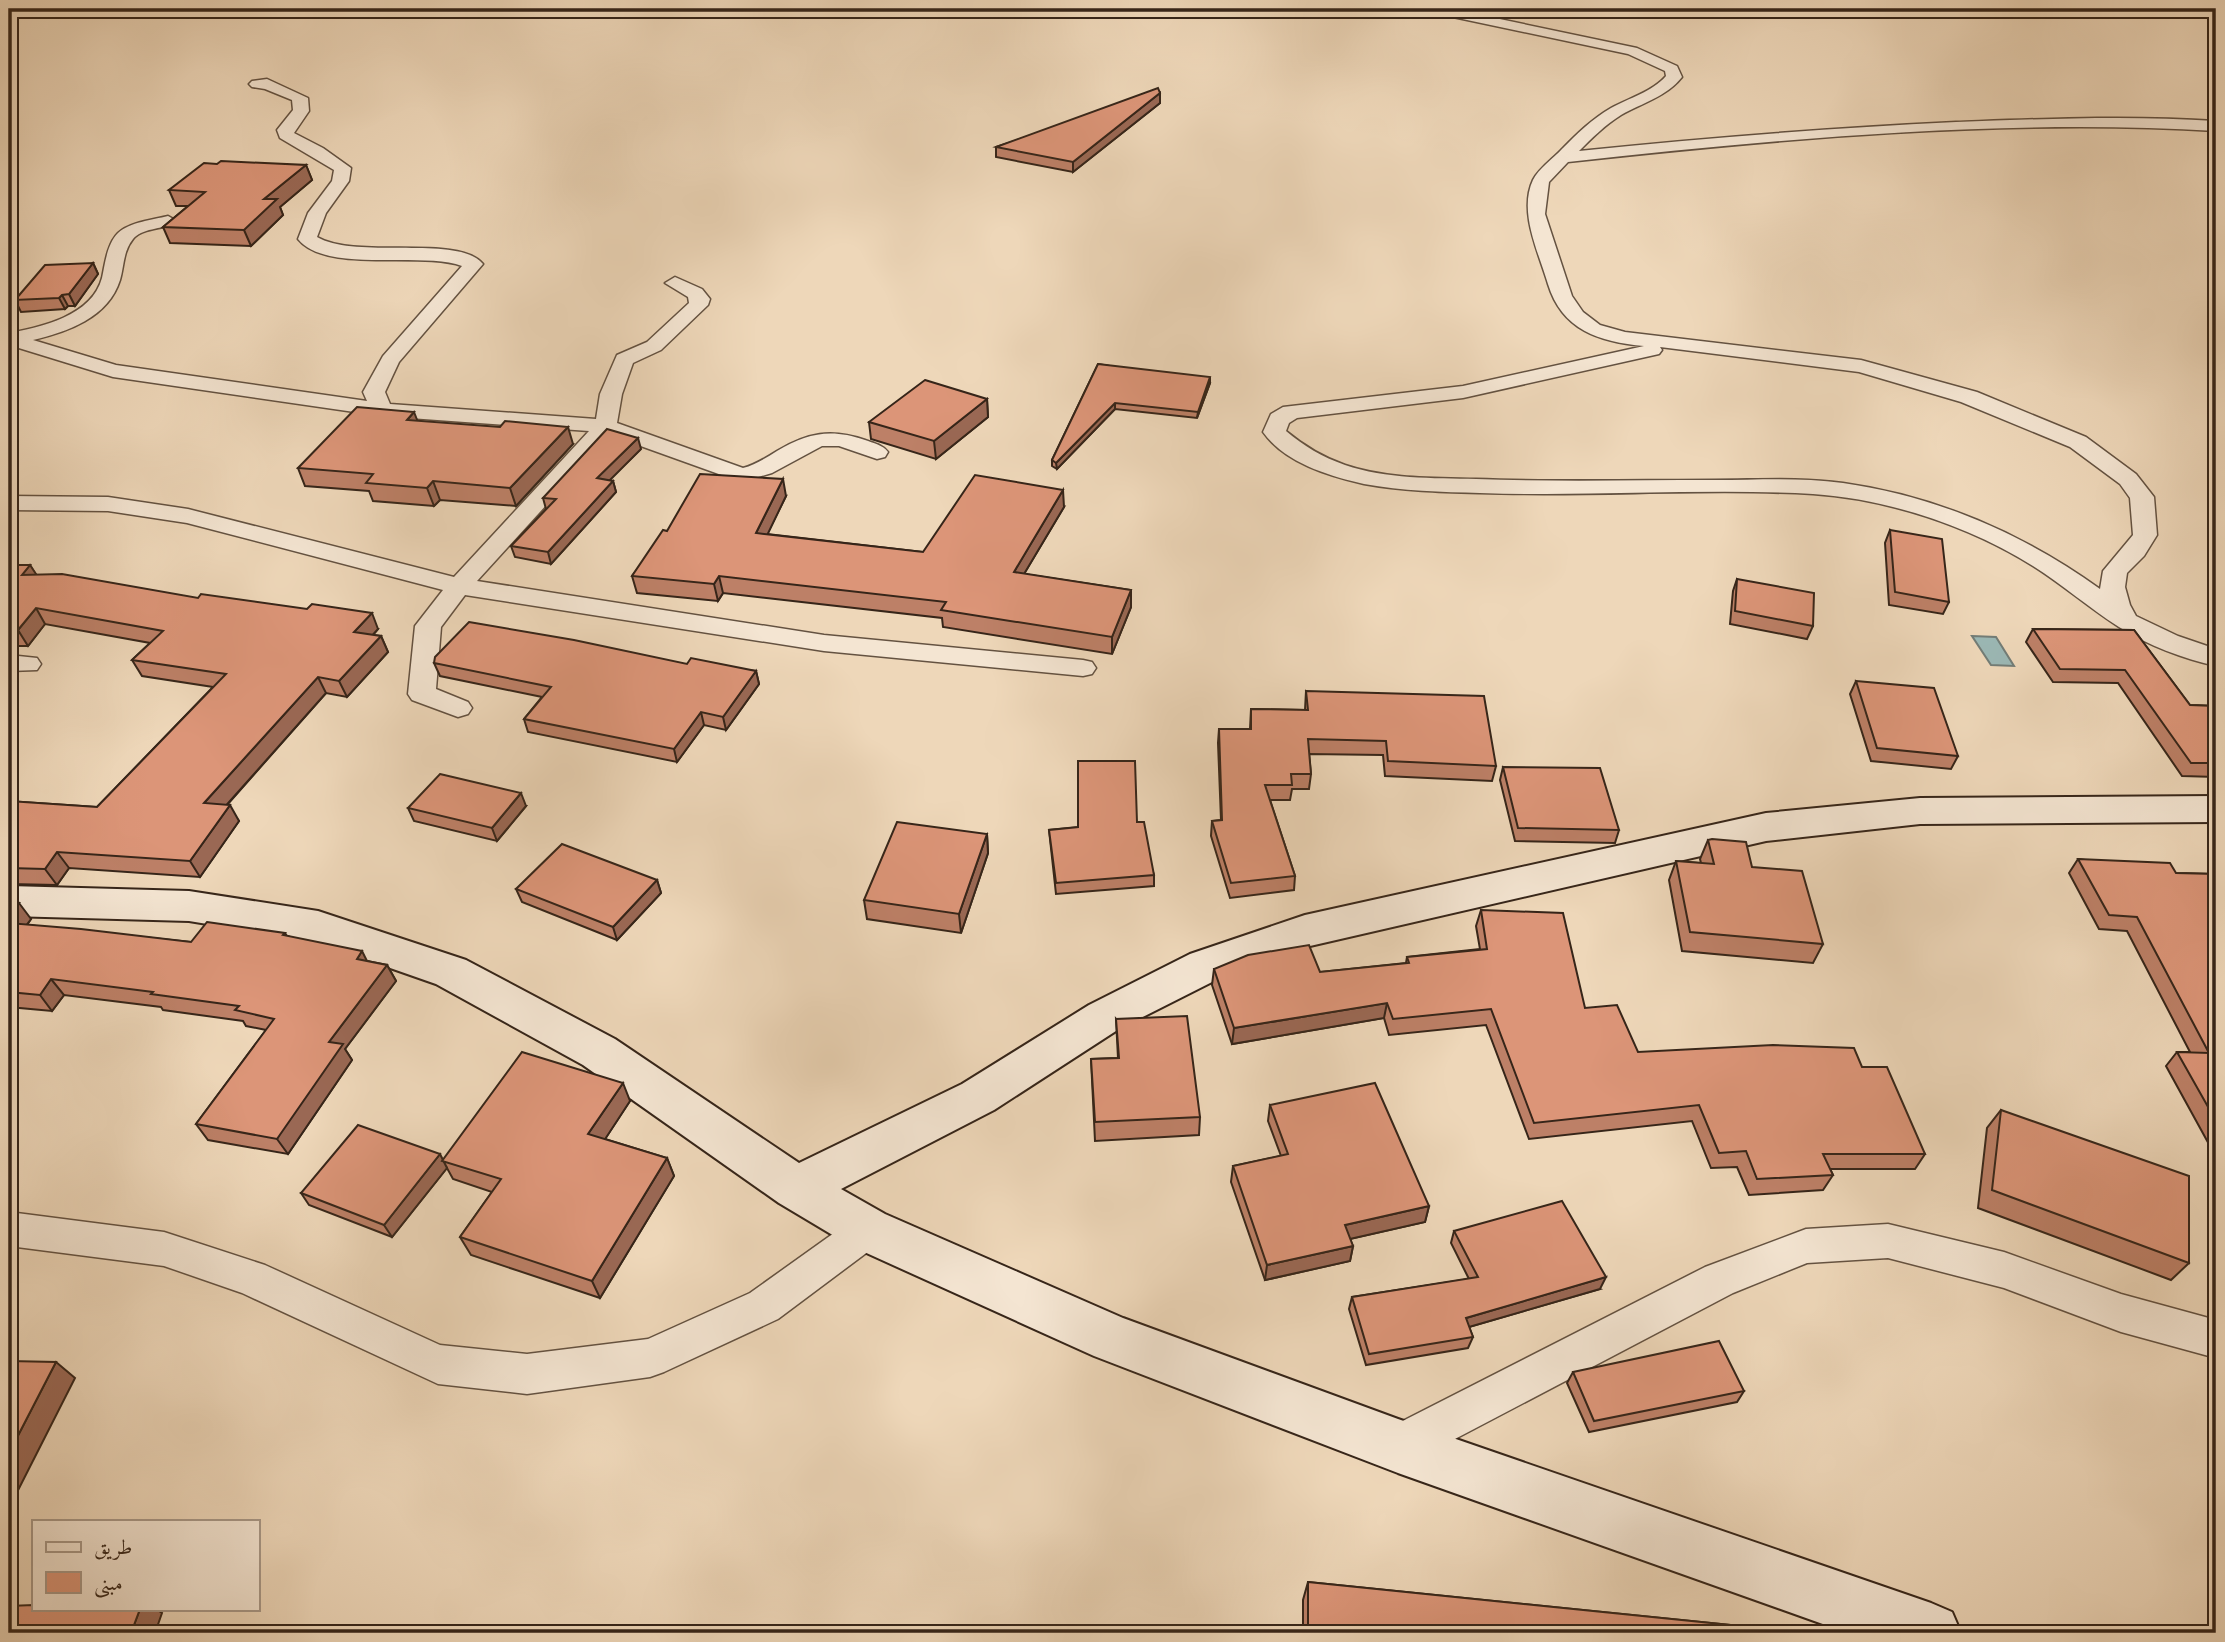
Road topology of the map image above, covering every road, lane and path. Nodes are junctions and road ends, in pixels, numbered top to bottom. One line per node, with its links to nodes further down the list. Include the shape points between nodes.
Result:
1 (1434, 9): 4 (street, via 1632,51 1672,69 1674,77 1665,87 1615,112)
2 (257, 84): 9 (street, via 300,98 301,111 286,135 343,168 307,239 317,248 447,255 474,264 390,360 374,392)
3 (2216, 127): 4 (street, via 2071,122 1938,128 1673,145)
4 (1563, 158): 8 (street, via 1541,181 1536,214 1562,297 1593,329 1624,338)
5 (167, 221): 7 (street, via 123,238 113,261 111,282 90,311 69,324)
6 (675, 283): 10 (street, via 695,293 698,305 654,346 624,359)
7 (9, 339): 9 (street, via 113,371)
8 (1684, 343): 14 (street, via 1861,366 1969,397 2078,442 2128,479 2142,497 2145,535 2115,571 2112,587); 14 (street, via 1462,392 1291,412 1279,418 1274,432 1288,447 1322,464 1365,477 1425,484 1579,489 1800,487 1858,493 1942,515 2011,543)
9 (382, 410): 10 (street)
10 (606, 426): 11 (street, via 741,475 761,472 820,439 849,442); 13 (street)
11 (877, 452)
12 (9, 503): 13 (street, via 108,504 188,516)
13 (459, 586): 16 (street, via 824,643); 17 (street, via 428,626 422,694)
14 (2127, 621): 15 (street)
15 (2216, 659)
16 (1083, 667)
17 (458, 708)
18 (2216, 809): 20 (main road, via 1920,811 1766,827 1305,930 1205,966 1115,1011 978,1097)
19 (9, 901): 20 (main road, via 189,906 318,927 451,972 599,1052)
20 (796, 1188): 22 (main road)
21 (9, 1229): 22 (street, via 164,1249 251,1278 438,1364 527,1374 650,1358 764,1306)
22 (868, 1230): 24 (main road, via 1112,1339)
23 (2216, 1339): 24 (street, via 2121,1313 2004,1270 1888,1241 1806,1246 1719,1280)
24 (1398, 1446): 25 (main road)
25 (1931, 1633)

